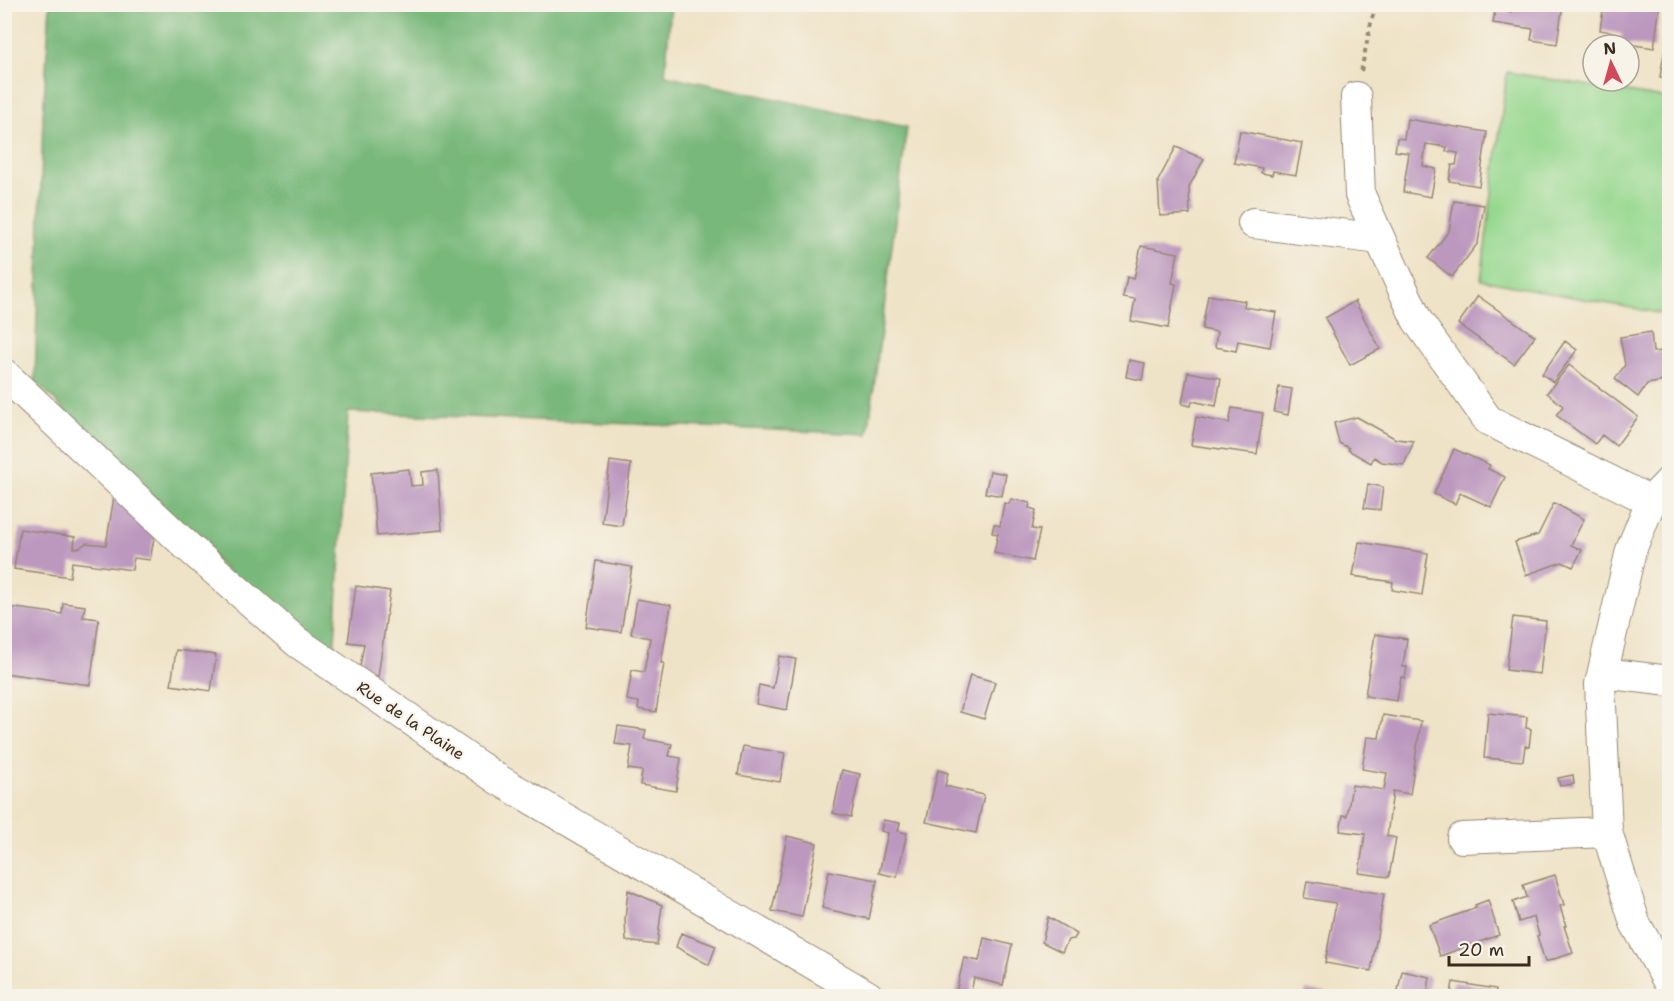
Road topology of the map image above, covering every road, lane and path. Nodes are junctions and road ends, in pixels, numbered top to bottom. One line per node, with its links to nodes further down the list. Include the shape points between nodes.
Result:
1 (1378, 4): 2 (path)
2 (1356, 97): 4 (street, via 1360,195)
3 (1253, 223): 4 (street)
4 (1380, 239): 6 (street, via 1417,320 1488,420)
5 (4, 374): 12 (street, Rue de la Plaine, via 187,546 297,642 499,780)
6 (1660, 491): 7 (street, via 1631,550)
7 (1603, 673): 8 (street); 9 (street, via 1600,684)
8 (1670, 681)
9 (1607, 832): 10 (street); 11 (street, via 1635,923)
10 (1462, 838)
11 (1670, 985)
12 (868, 996)

